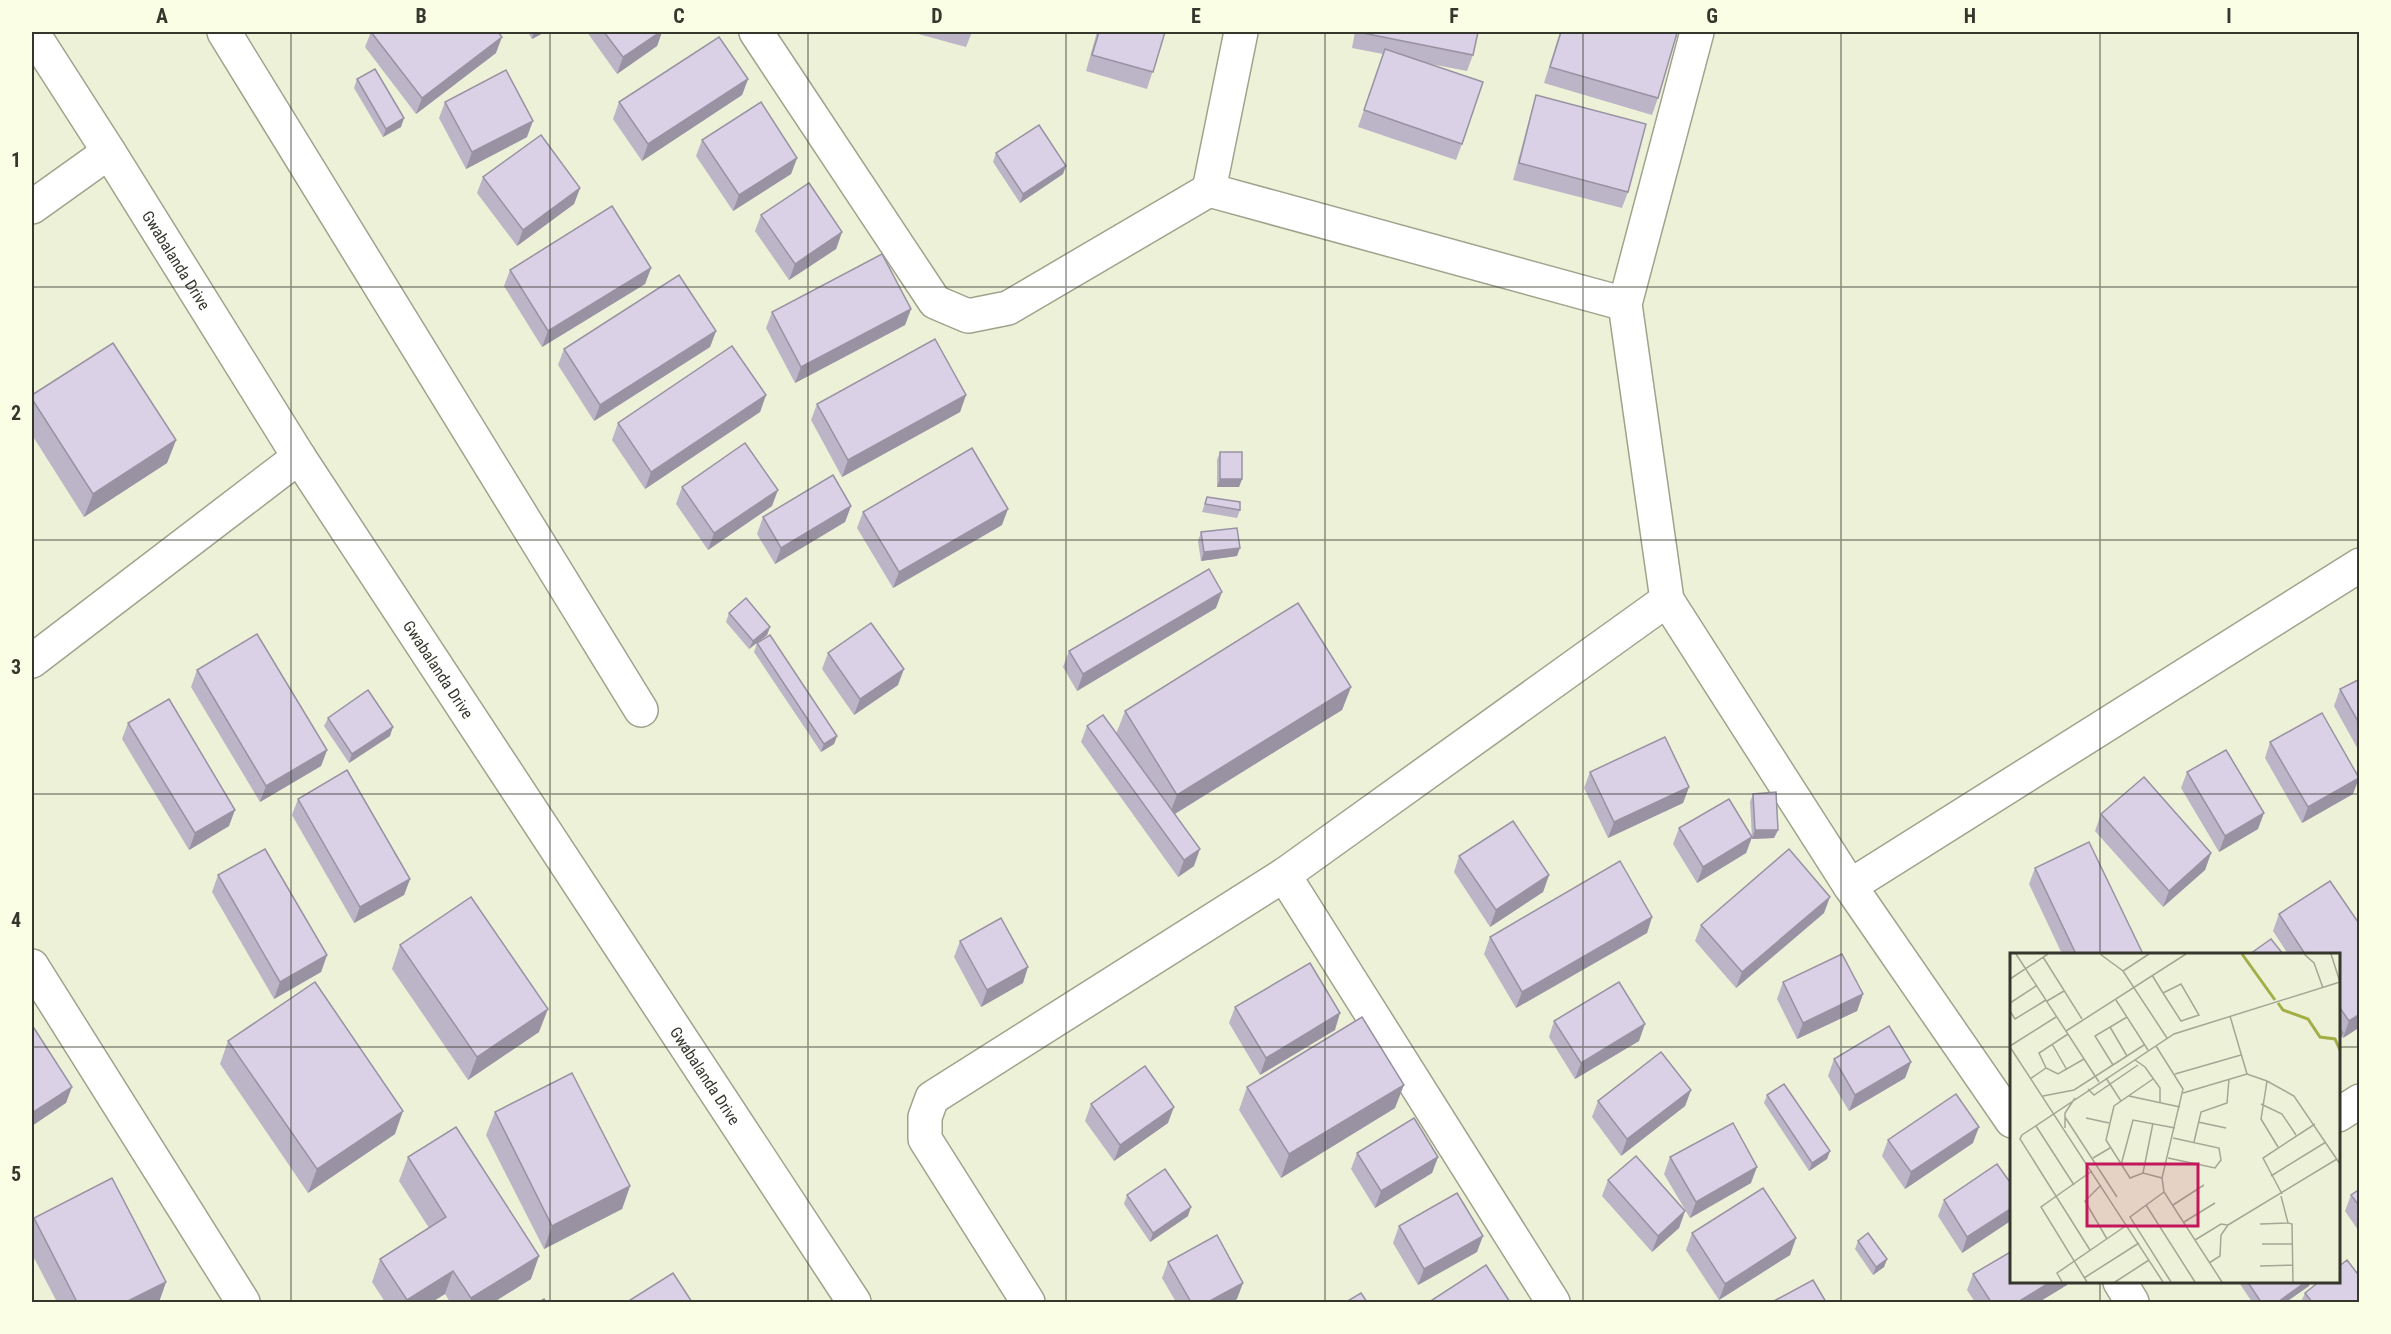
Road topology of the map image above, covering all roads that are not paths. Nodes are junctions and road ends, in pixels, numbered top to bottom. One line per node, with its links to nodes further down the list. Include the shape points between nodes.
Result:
1 (32, 32): 6 (street, Gwabalanda Drive)
2 (224, 32): 14 (street)
3 (756, 32): 7 (street, via 935,303 968,316 1008,308)
4 (1241, 32): 7 (street)
5 (1697, 32): 9 (street)
6 (109, 152): 8 (street); 10 (street, Gwabalanda Drive)
7 (1209, 190): 9 (street)
8 (32, 207)
9 (1625, 304): 12 (street)
10 (299, 457): 13 (street); 23 (street, Gwabalanda Drive)
11 (2360, 565): 16 (street)
12 (1667, 600): 15 (street); 16 (street)
13 (32, 661)
14 (641, 710)
15 (1284, 875): 24 (street, via 932,1098 925,1118 925,1139); 25 (street)
16 (1850, 886): 20 (street)
17 (32, 966): 22 (street)
18 (2360, 1101): 19 (street)
19 (2340, 1113)
20 (2010, 1118)
21 (2121, 1283): 26 (street)
22 (243, 1302)
23 (854, 1302)
24 (1029, 1302)
25 (1553, 1302)
26 (2132, 1302)

